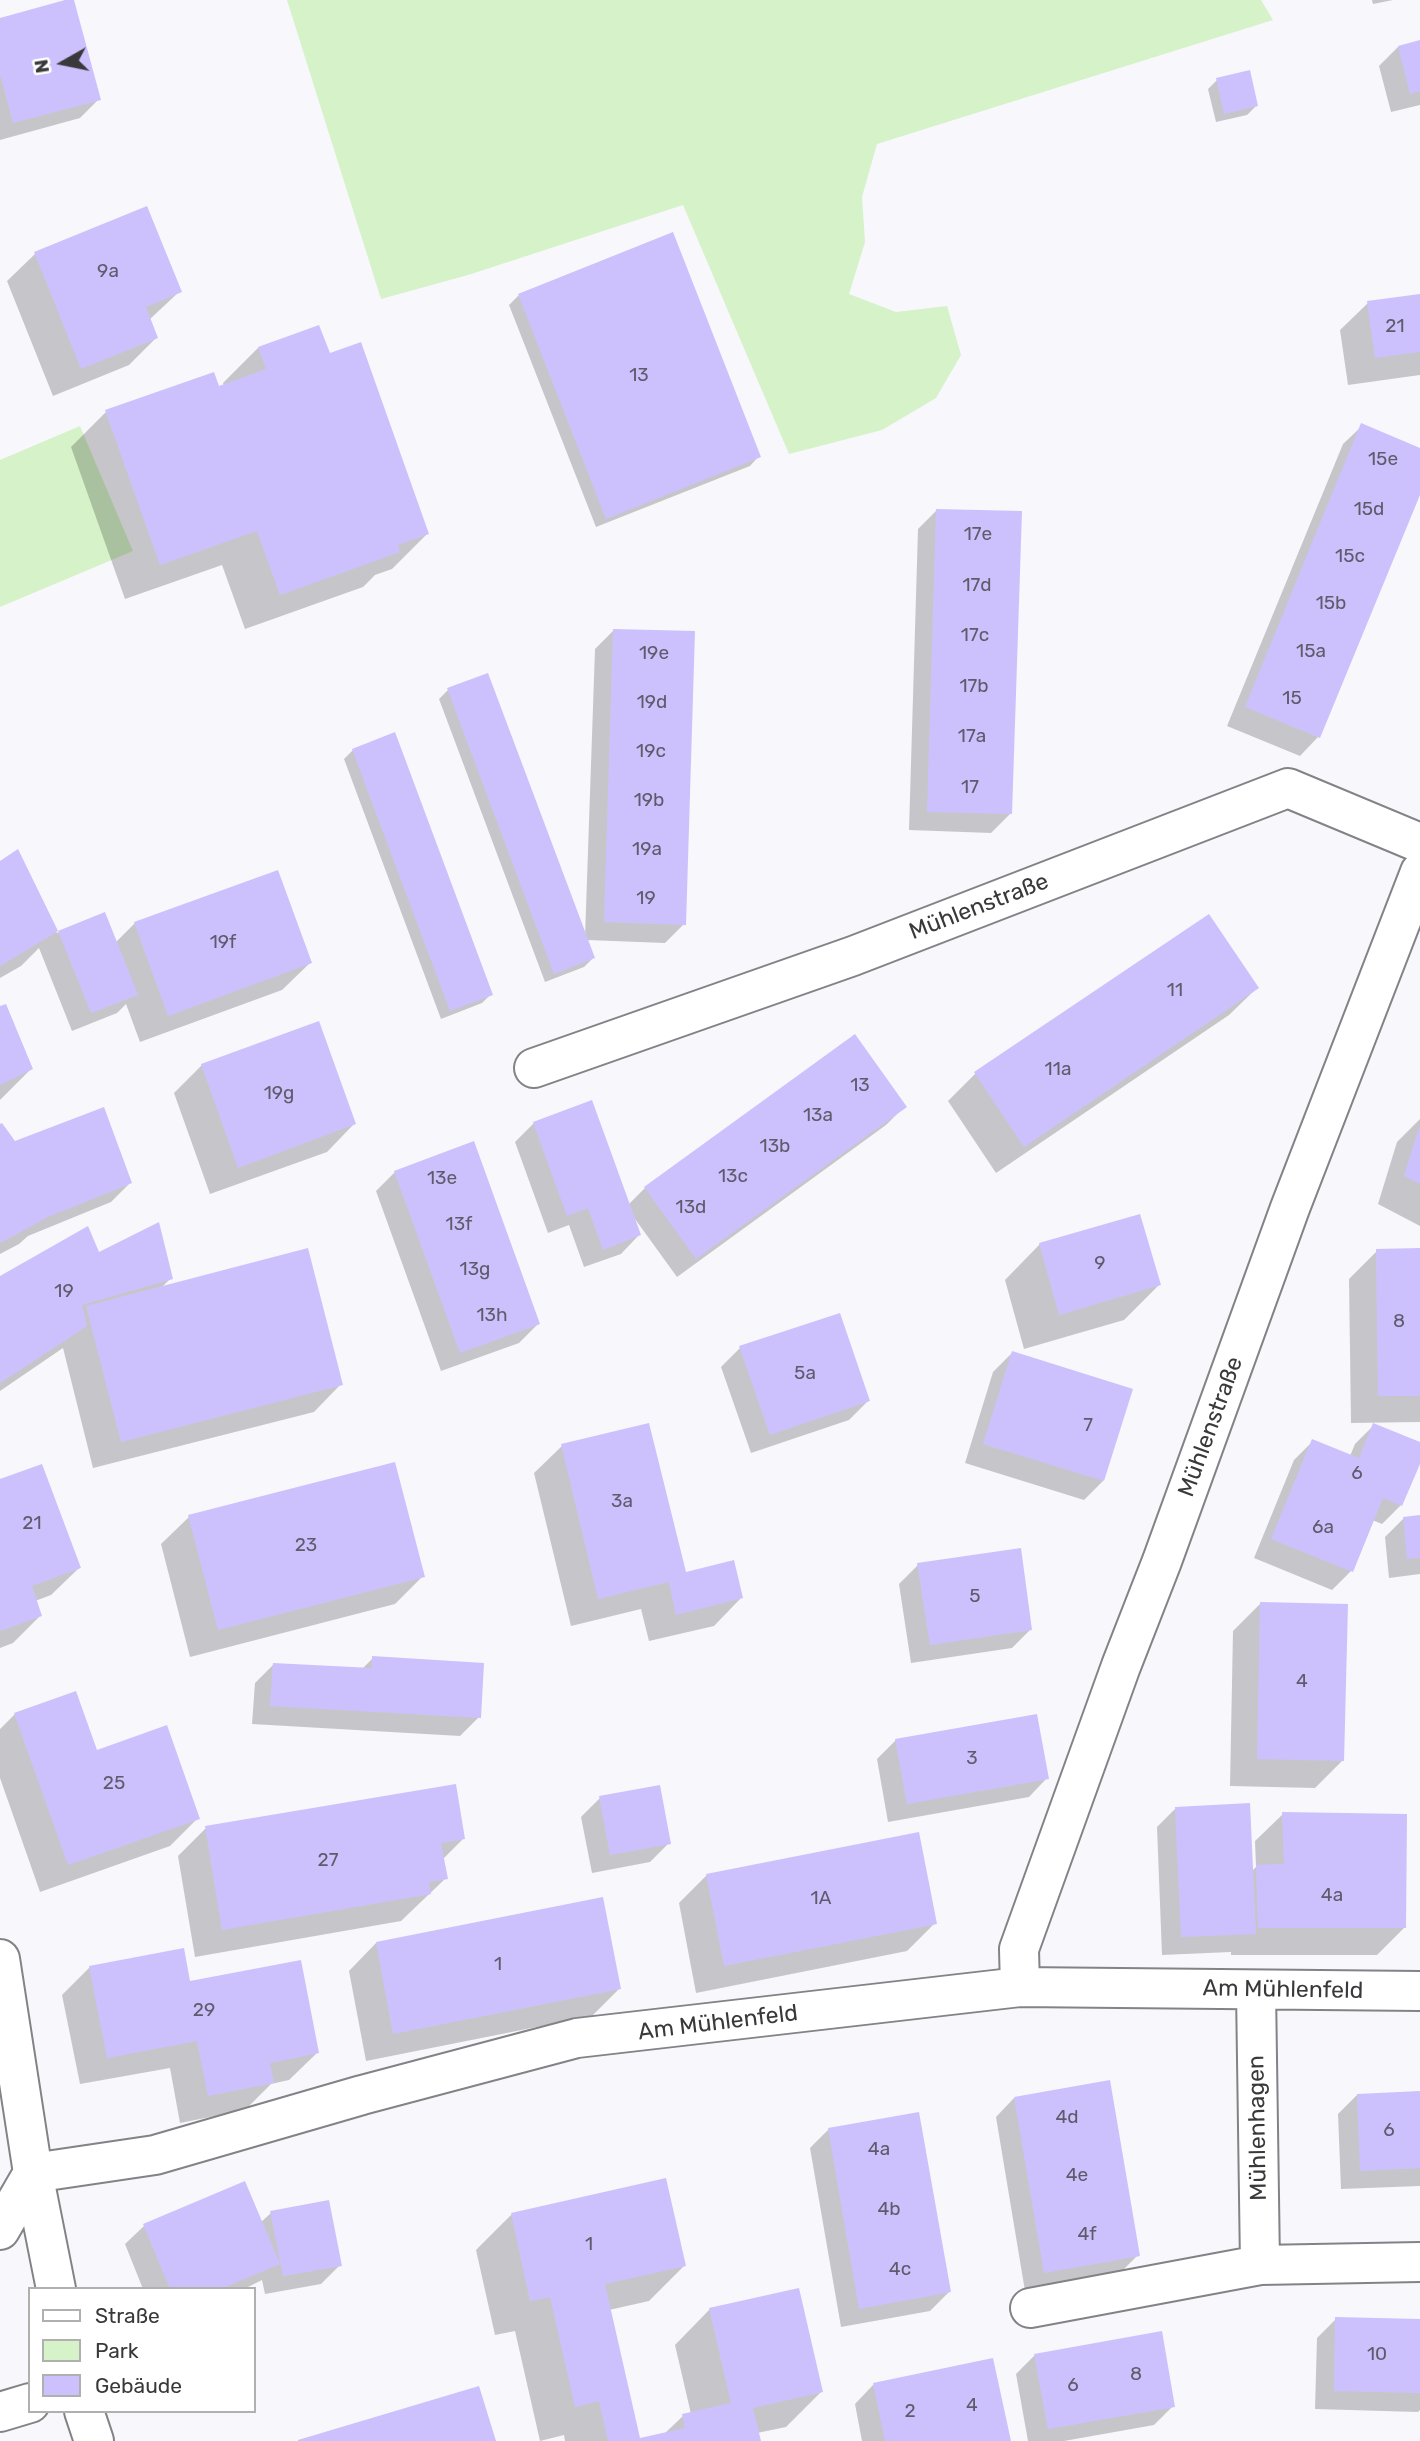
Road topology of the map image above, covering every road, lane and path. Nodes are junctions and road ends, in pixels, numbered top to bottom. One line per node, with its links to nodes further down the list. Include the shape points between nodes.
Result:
1 (1420, 843): 3 (street, Mühlenstraße, via 1288,788 853,956)
2 (1420, 872): 5 (street, Mühlenstraße, via 1290,1208 1084,1769 1020,1949)
3 (534, 1068)
4 (0, 1959): 8 (street)
5 (1020, 1987): 6 (street, Am Mühlenfeld); 8 (street, Am Mühlenfeld, via 577,2038 155,2155)
6 (1256, 1990): 7 (street, Am Mühlenfeld); 11 (street, Mühlenhagen)
7 (1420, 1991)
8 (33, 2173): 9 (street); 12 (street)
9 (0, 2230)
10 (1420, 2262): 11 (street)
11 (1260, 2265): 13 (street)
12 (56, 2287)
13 (1030, 2308)
14 (28, 2404): 15 (street)
15 (0, 2412)
16 (85, 2413): 17 (street)
17 (93, 2441)

